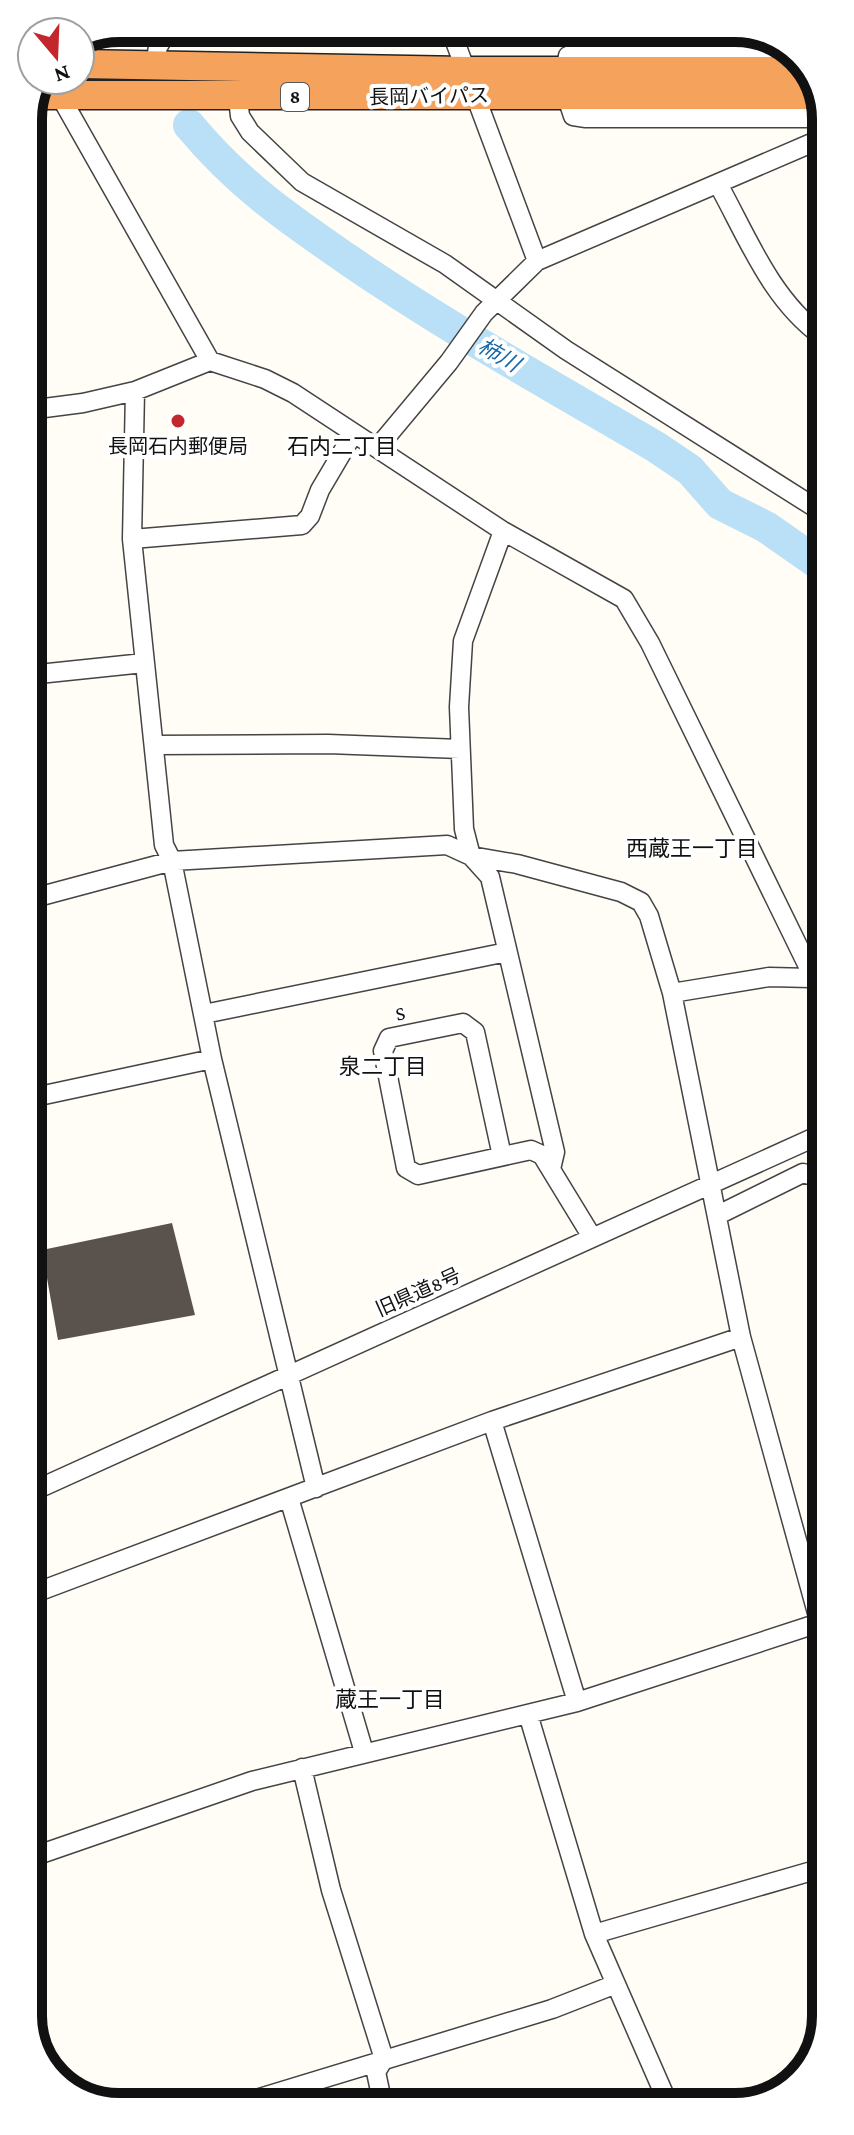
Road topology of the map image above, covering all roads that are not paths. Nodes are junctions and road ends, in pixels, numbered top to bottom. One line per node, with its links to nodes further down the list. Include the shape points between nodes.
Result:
1 (161, 42): 7 (street)
2 (455, 42): 10 (street)
3 (664, 42): 4 (street)
4 (665, 49): 5 (street); 9 (street, via 573,51)
5 (767, 49)
6 (96, 64): 7 (highway, 長岡バイパス / 8)
7 (155, 64): 10 (highway, 長岡バイパス / 8)
8 (796, 72): 9 (highway, 長岡バイパス / 8)
9 (566, 83): 10 (highway, 長岡バイパス / 8); 12 (highway, 長岡バイパス / 8); 15 (street, via 573,116 586,118)
10 (471, 84): 14 (highway, 長岡バイパス / 8); 18 (street)
11 (96, 92): 14 (highway, 長岡バイパス / 8)
12 (808, 94)
13 (53, 96): 21 (street)
14 (238, 98): 19 (street, via 240,116 250,132 302,182 445,264)
15 (812, 118)
16 (812, 143): 17 (street)
17 (718, 184): 18 (street); 20 (street, via 776,288)
18 (537, 261): 19 (street)
19 (491, 308): 25 (street); 26 (street)
20 (812, 327)
21 (210, 361): 22 (street); 24 (street, via 293,393)
22 (135, 391): 23 (street); 28 (street)
23 (42, 408)
24 (353, 434): 25 (street); 28 (street, via 302,525)
25 (378, 447): 27 (street)
26 (812, 506)
27 (503, 531): 32 (street, via 463,641); 37 (street, via 603,584 624,599 638,619)
28 (132, 539): 29 (street)
29 (144, 663): 30 (street); 31 (street)
30 (42, 674)
31 (155, 745): 32 (street); 34 (street, via 164,845)
32 (460, 749): 33 (street, via 464,829)
33 (471, 856): 34 (street, via 447,845); 36 (street, via 490,877); 38 (street, via 621,892 641,902)
34 (172, 861): 35 (street); 39 (street)
35 (42, 895)
36 (507, 952): 39 (street); 44 (street, via 555,1152)
37 (811, 978): 38 (street, via 769,977)
38 (672, 993): 46 (street)
39 (204, 1014): 40 (street)
40 (212, 1059): 41 (street); 50 (street, via 269,1307)
41 (42, 1095)
42 (812, 1138): 46 (street, 旧県道8号)
43 (502, 1156): 43 (street, S, via 418,1175 406,1168 383,1051 389,1038 463,1023 475,1032); 44 (street, S, via 531,1150)
44 (551, 1169): 48 (street)
45 (812, 1176): 47 (street, via 803,1173)
46 (710, 1183): 47 (street); 48 (street, 旧県道8号)
47 (718, 1215): 49 (street)
48 (592, 1237): 50 (street, 旧県道8号)
49 (741, 1337): 51 (street); 55 (street)
50 (290, 1372): 52 (street, 旧県道8号); 53 (street)
51 (492, 1421): 53 (street); 58 (street)
52 (42, 1487)
53 (316, 1488): 54 (street)
54 (289, 1498): 56 (street); 60 (street)
55 (812, 1584)
56 (42, 1590)
57 (812, 1626): 58 (street)
58 (577, 1702): 59 (street)
59 (528, 1714): 60 (street); 64 (street)
60 (364, 1752): 61 (street)
61 (302, 1768): 62 (street); 66 (street, via 331,1890)
62 (42, 1854)
63 (812, 1871): 64 (street)
64 (594, 1934): 65 (street)
65 (616, 1984): 66 (street, via 552,2009); 69 (street)
66 (384, 2059): 67 (street); 68 (street, via 376,2072)
67 (275, 2093)
68 (380, 2093)
69 (664, 2093)

